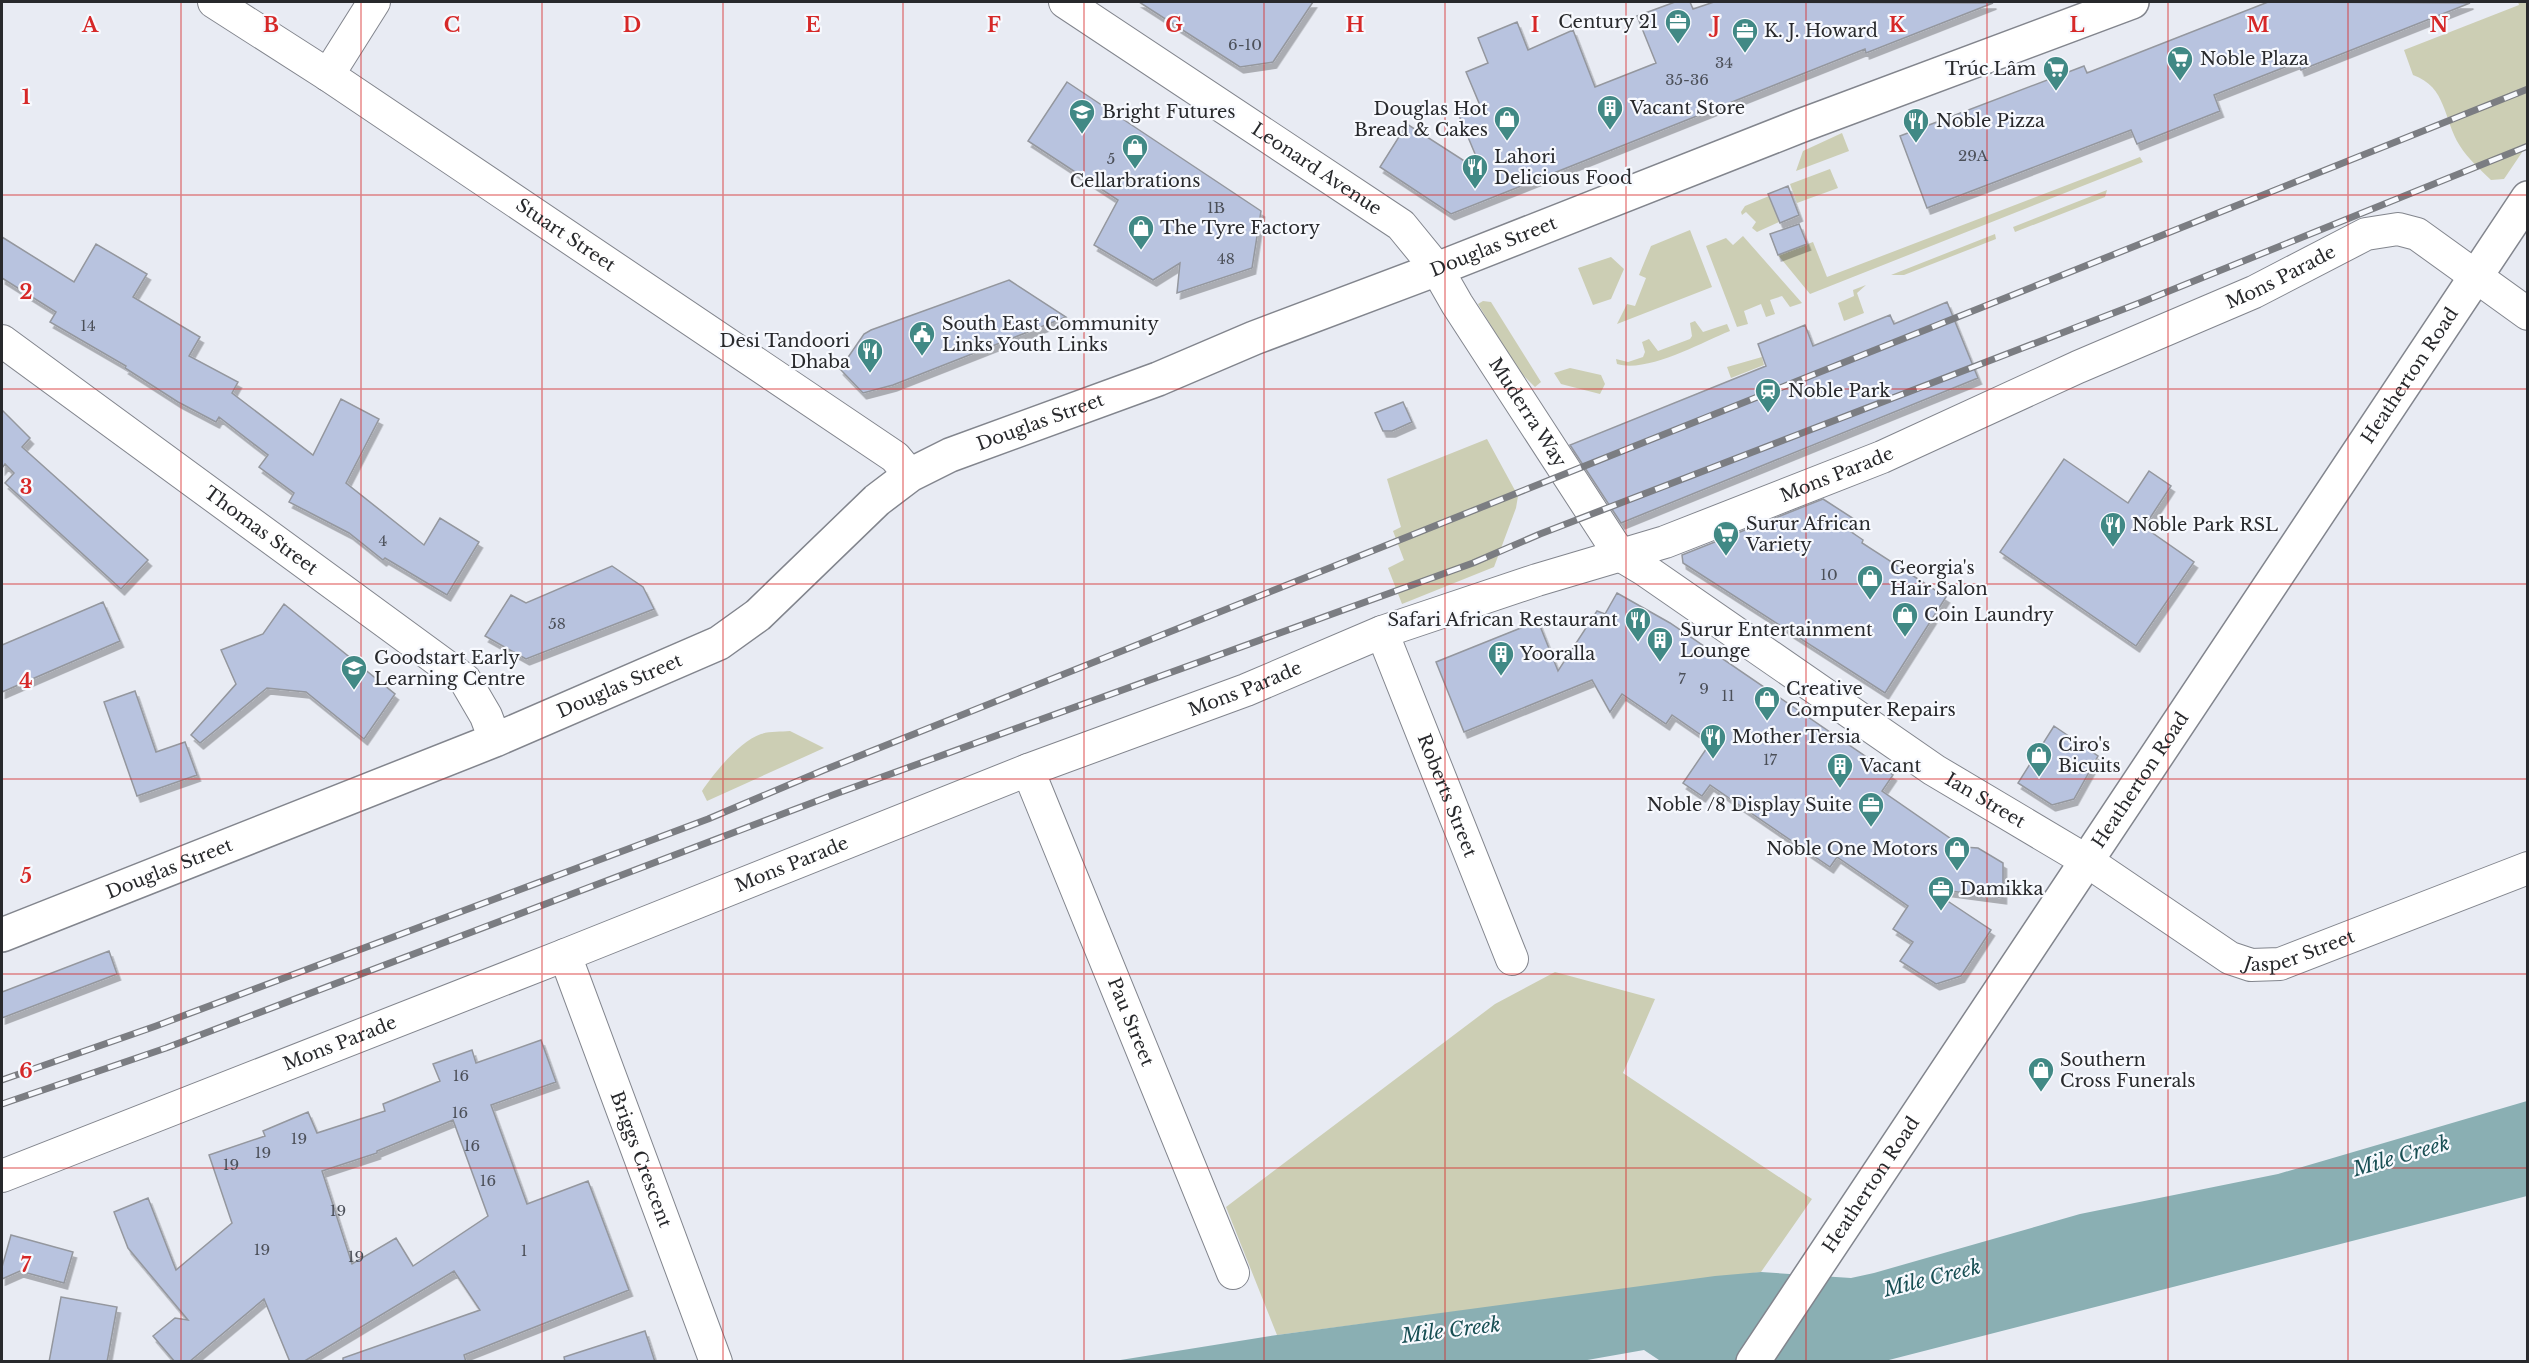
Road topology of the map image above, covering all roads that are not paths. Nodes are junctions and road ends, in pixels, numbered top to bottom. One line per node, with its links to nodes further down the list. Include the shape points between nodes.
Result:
1 (214, 2): 5 (street, Stuart Street)
2 (374, 2): 5 (street)
3 (1065, 2): 7 (street, Leonard Avenue, via 1401,225)
4 (2132, 2): 7 (main road, Douglas Street, via 1789,130)
5 (328, 75): 11 (street, Stuart Street, via 895,457)
6 (2528, 198): 8 (main road, Heatherton Road)
7 (1437, 269): 11 (main road, Douglas Street, via 1158,379 963,449); 12 (street, Muderra Way)
8 (2475, 277): 9 (street, Mons Parade); 12 (street, Mons Parade, via 2417,234 2398,229 2366,234 2233,302 2056,376 1909,445 1665,542); 16 (main road, Heatherton Road)
9 (2528, 314)
10 (2, 341): 14 (street, Thomas Street, via 465,680)
11 (910, 475): 14 (main road, Douglas Street, via 877,500 758,615 719,643)
12 (1620, 555): 13 (street, Mons Parade); 16 (street, Ian Street, via 1934,770)
13 (1382, 632): 15 (street, Mons Parade, via 1246,690); 20 (street, Roberts Street)
14 (495, 740): 18 (main road, Douglas Street)
15 (1028, 770): 19 (street, Mons Parade); 22 (street, Pau Street)
16 (2087, 861): 17 (street, Jasper Street, via 2230,958 2251,965 2280,964); 24 (main road, Heatherton Road)
17 (2528, 868)
18 (2, 935)
19 (565, 956): 21 (street, Mons Parade); 23 (street, Briggs Crescent)
20 (1512, 959)
21 (2, 1176)
22 (1233, 1273)
23 (716, 1362)
24 (1753, 1362)

